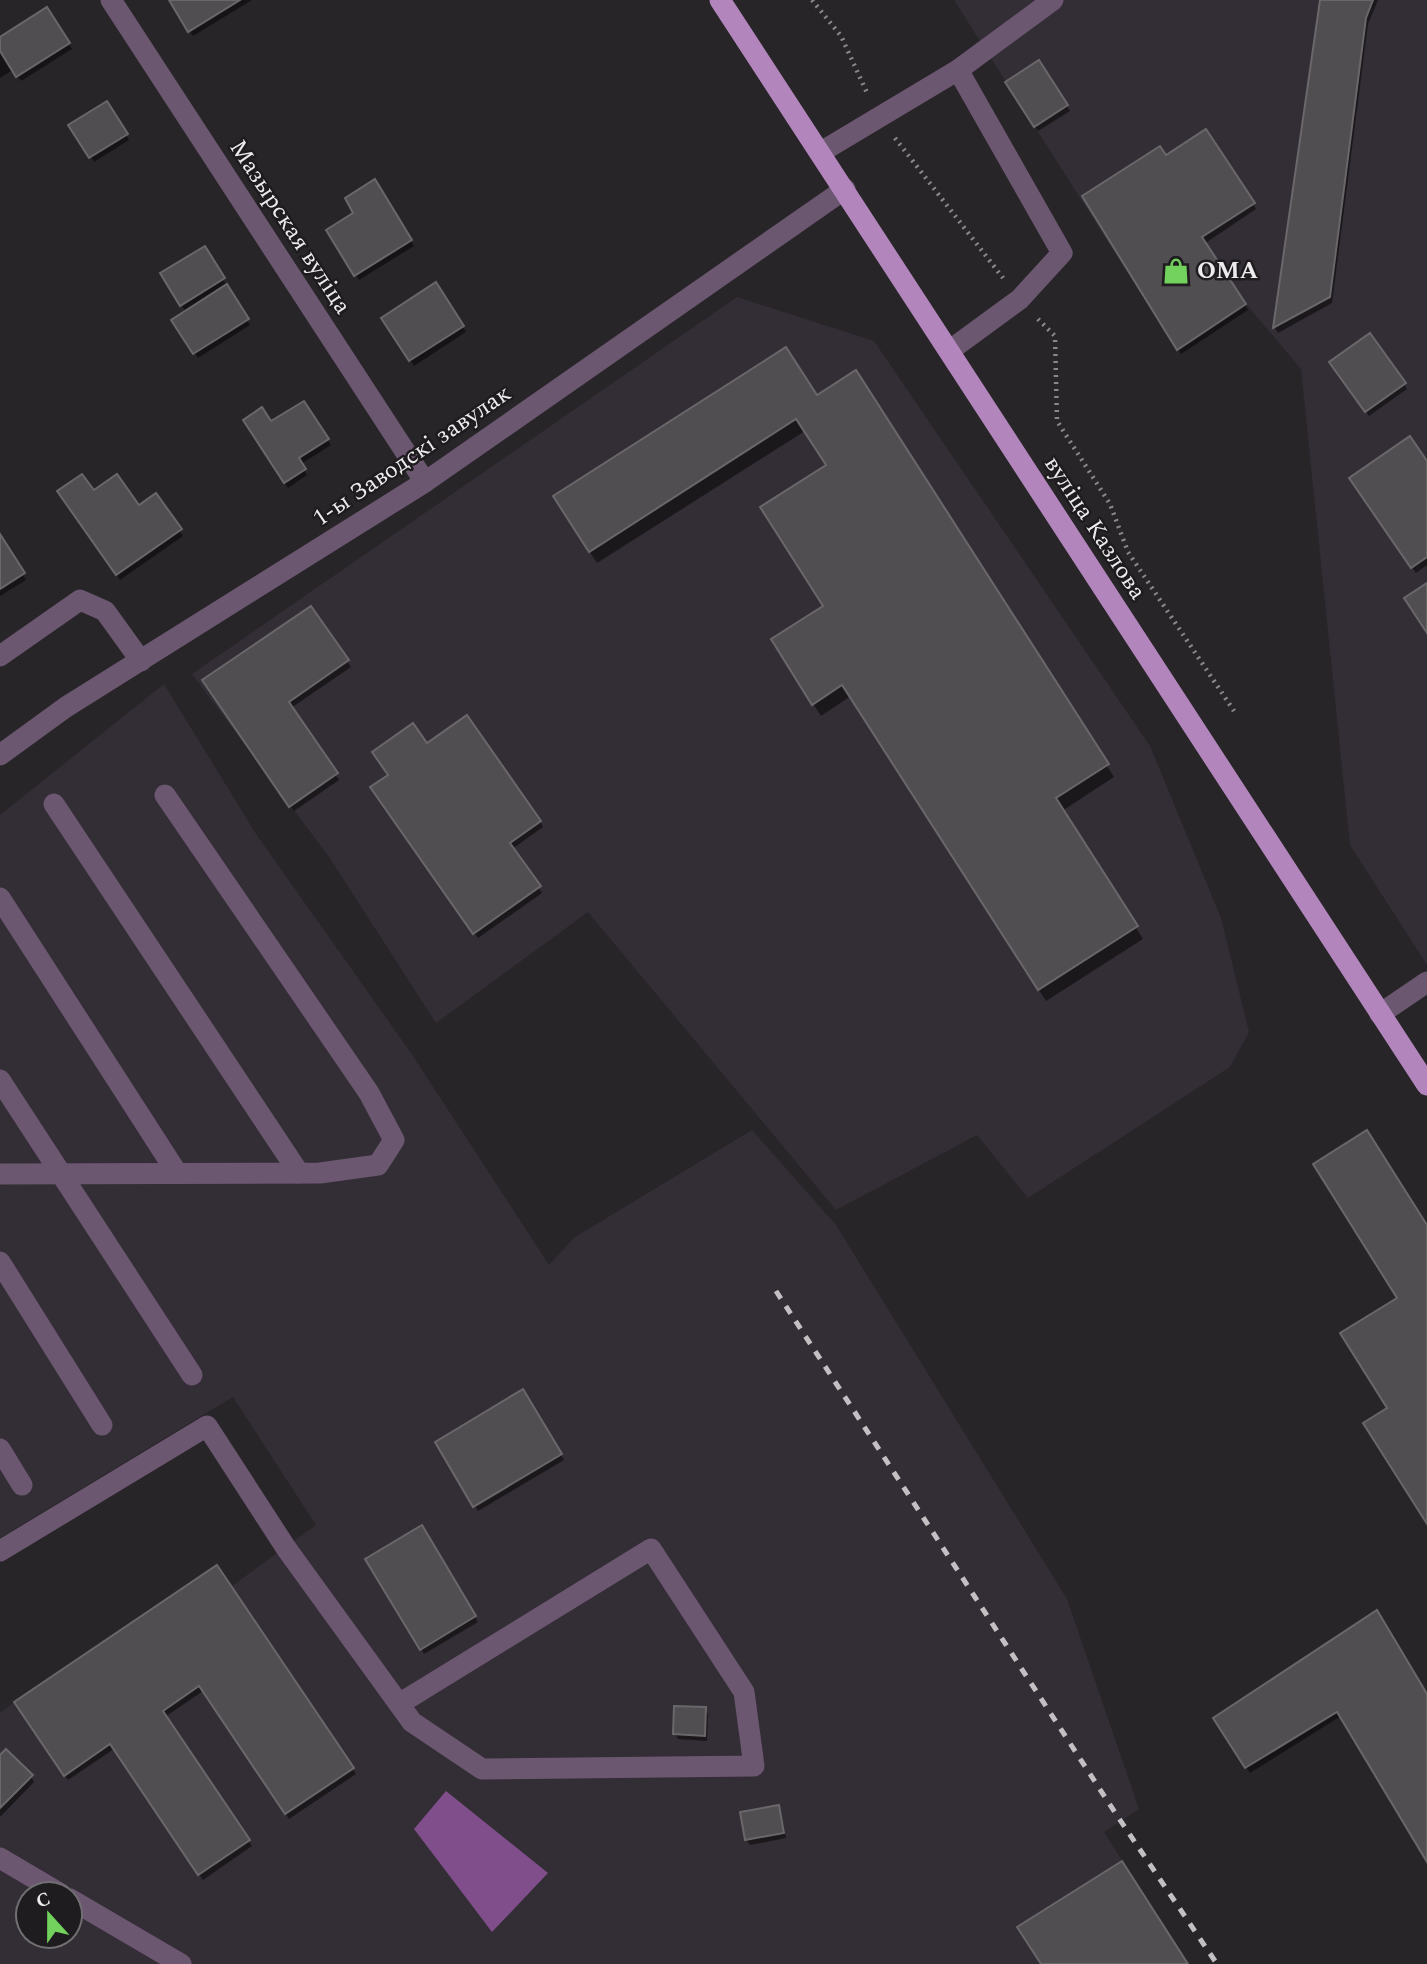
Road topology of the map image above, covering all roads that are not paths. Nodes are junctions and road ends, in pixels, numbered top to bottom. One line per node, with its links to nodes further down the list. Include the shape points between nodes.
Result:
1 (111, 0): 8 (street, Мазырская вуліца)
2 (720, 0): 5 (main road, вуліца Казлова)
3 (1053, 0): 4 (street)
4 (958, 70): 5 (street); 7 (street, via 1062,253 1020,299)
5 (821, 152): 6 (main road, вуліца Казлова)
6 (845, 189): 7 (main road, вуліца Казлова); 8 (street, 1-ы Заводскі завулак)
7 (949, 351): 16 (main road, вуліца Казлова)
8 (425, 482): 10 (street, 1-ы Заводскі завулак)
9 (0, 656): 10 (street, via 80,600 105,611)
10 (141, 661): 11 (street, 1-ы Заводскі завулак)
11 (0, 755)
12 (165, 795): 20 (street, via 369,1093 394,1140 378,1165)
13 (54, 804): 20 (street)
14 (0, 898): 19 (street)
15 (1427, 982): 16 (street)
16 (1380, 1014): 18 (main road, вуліца Казлова)
17 (0, 1080): 22 (street)
18 (1427, 1085)
19 (177, 1173): 20 (street); 22 (street)
20 (299, 1173)
21 (0, 1174): 22 (street)
22 (61, 1174): 24 (street)
23 (0, 1262): 25 (street)
24 (192, 1375)
25 (102, 1425)
26 (0, 1449): 27 (street)
27 (22, 1485)
28 (0, 1551): 29 (street, via 206,1426 286,1548)
29 (399, 1704): 29 (street, via 412,1722 482,1769 754,1766 744,1692 651,1549)
30 (0, 1858): 31 (street)
31 (37, 1880)
32 (84, 1907): 33 (street)
33 (181, 1964)

